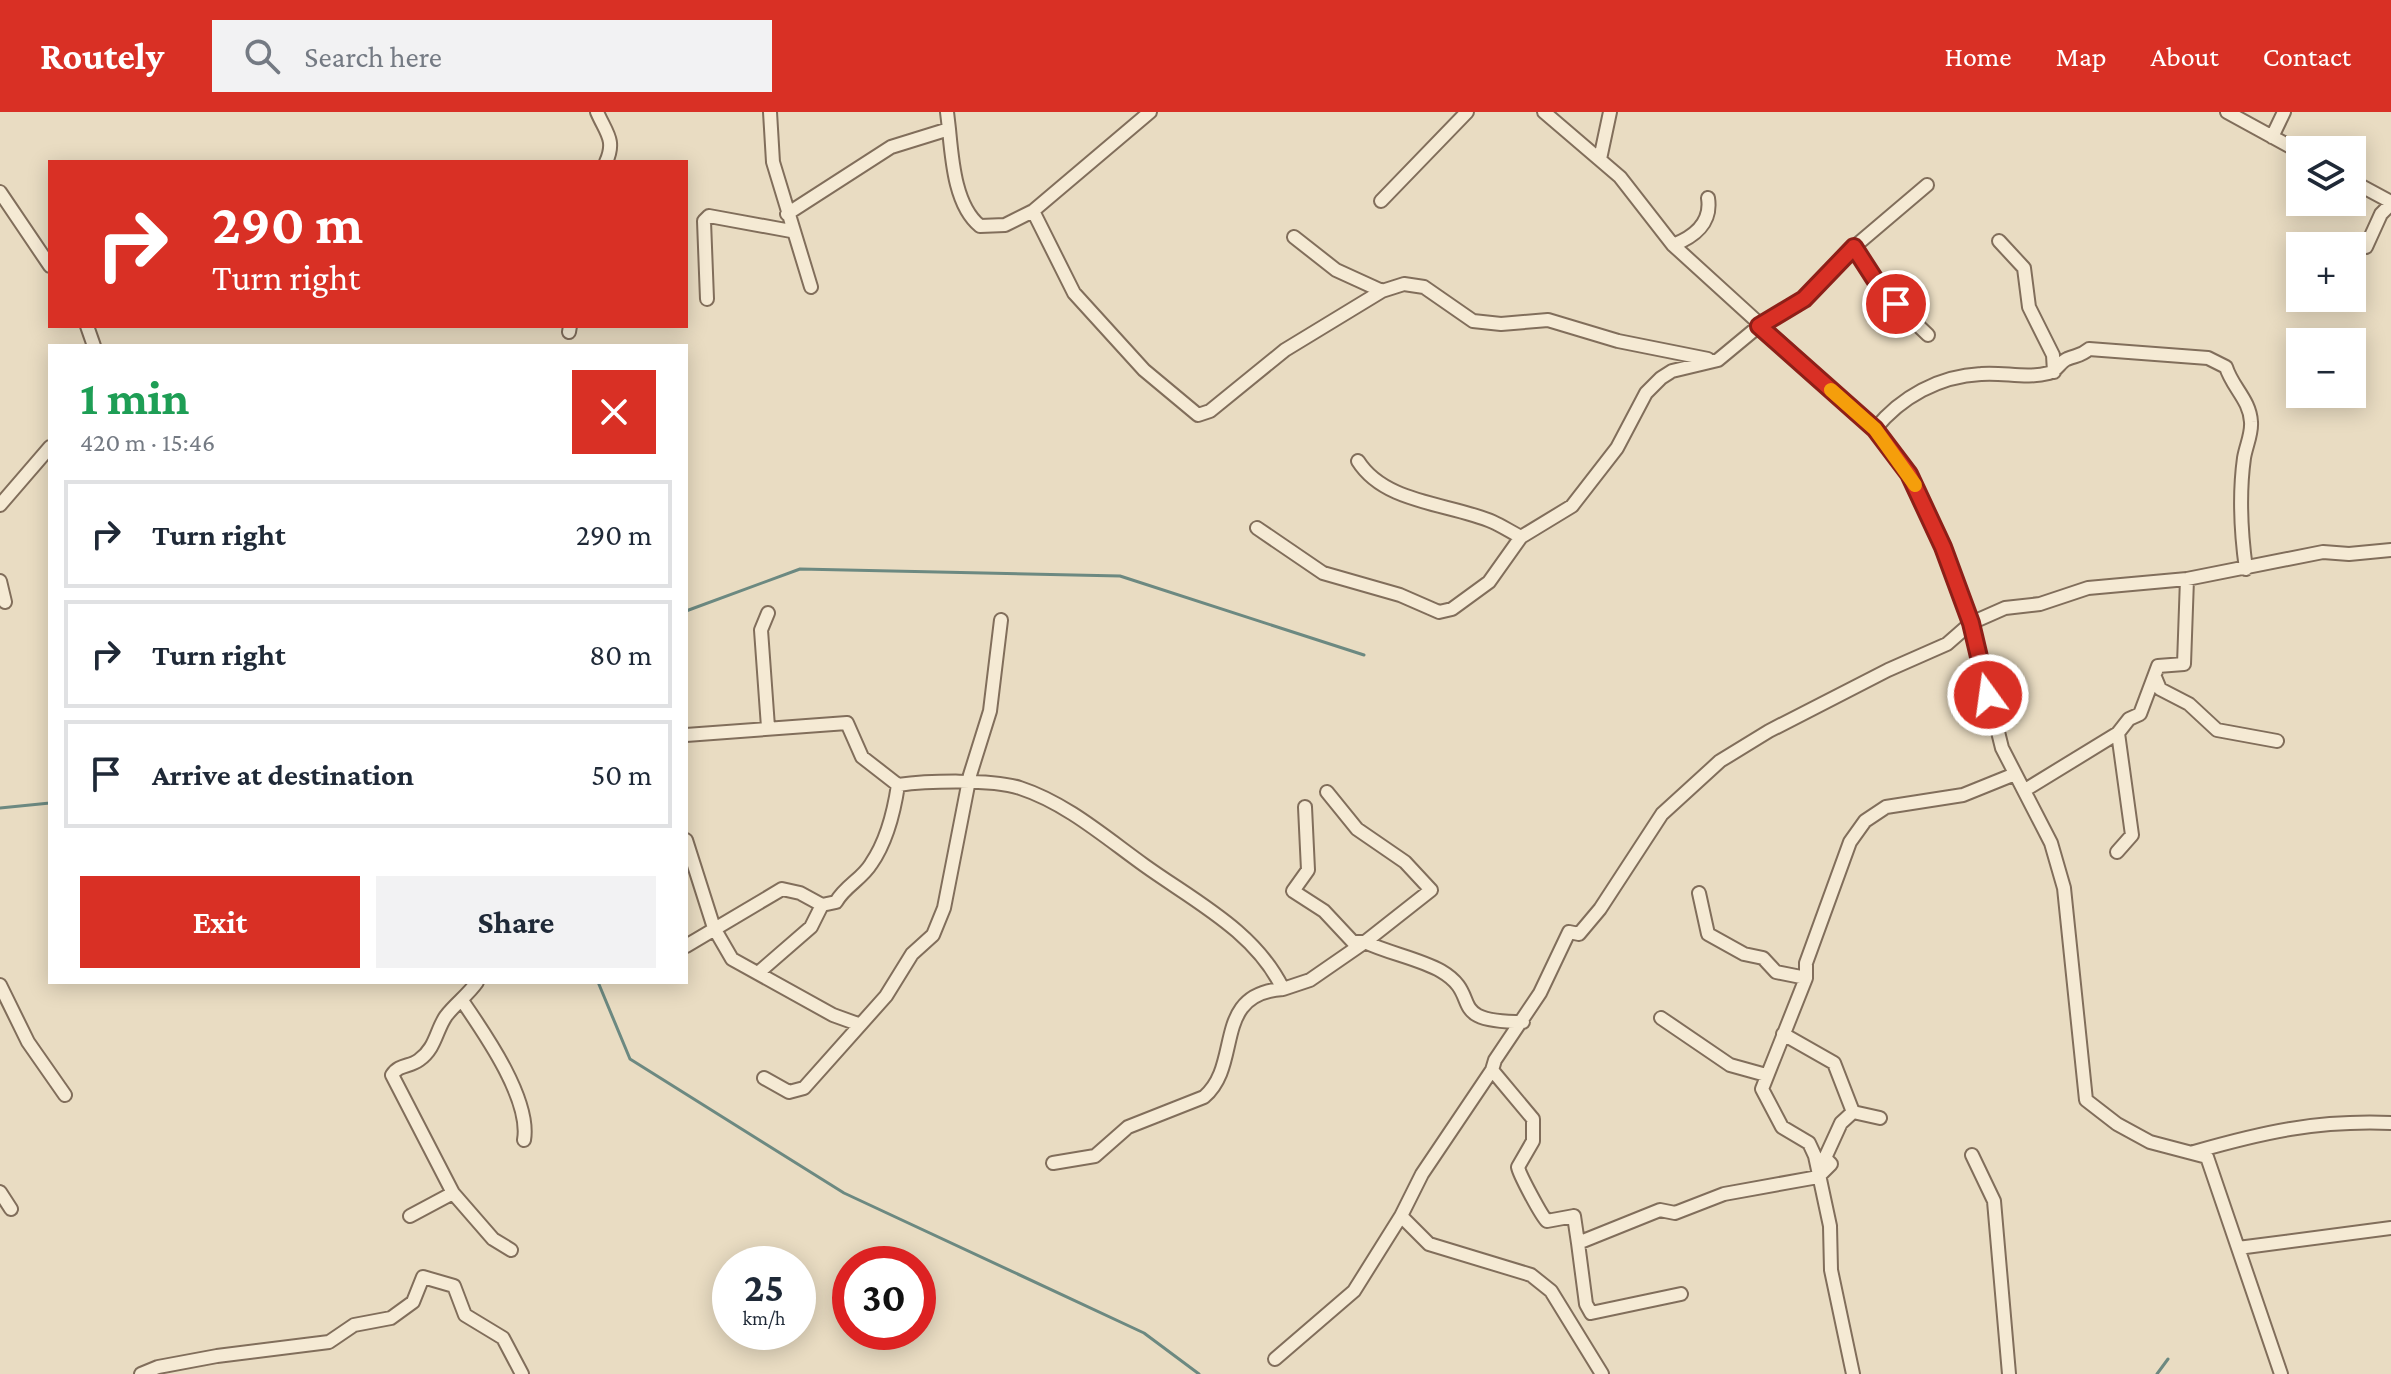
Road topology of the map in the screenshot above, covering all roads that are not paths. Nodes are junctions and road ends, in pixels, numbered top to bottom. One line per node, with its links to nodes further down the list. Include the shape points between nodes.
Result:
1 (597, 112): 14 (street, via 613,147)
2 (770, 112): 22 (street, via 773,162)
3 (947, 112): 10 (street)
4 (1150, 112): 21 (street)
5 (1467, 112): 19 (street)
6 (1544, 112): 13 (street)
7 (1610, 112): 13 (street)
8 (2227, 112): 11 (street)
9 (2284, 112): 11 (street)
10 (949, 129): 21 (street, via 952,162 974,221 980,226 1005,225); 22 (street, via 891,147)
11 (2272, 137): 12 (street)
12 (2286, 144)
13 (1600, 159): 26 (street)
14 (607, 160)
15 (1927, 185): 27 (street)
16 (2366, 189): 20 (street)
17 (0, 192): 29 (street)
18 (1708, 198): 26 (street, via 1703,225)
19 (1381, 201)
20 (2391, 203): 28 (street)
21 (1033, 211): 31 (street, via 1074,293 1144,370 1198,415 1285,350)
22 (787, 214): 23 (street)
23 (791, 231): 30 (street); 32 (street, via 709,216 704,221)
24 (1294, 237): 31 (street, via 1336,270)
25 (1999, 241): 36 (street, via 2024,268 2029,307 2053,355)
26 (1673, 245): 33 (street)
27 (1854, 247): 33 (street, via 1804,299); 34 (street, via 1883,292)
28 (2366, 247)
29 (48, 263)
30 (811, 287)
31 (1382, 291): 35 (street, via 1404,284 1424,287 1473,321 1548,320 1618,341)
32 (707, 299)
33 (1759, 326): 35 (street); 37 (street)
34 (1928, 335)
35 (1718, 360): 42 (street, via 1661,378 1572,506)
36 (2054, 372): 37 (street, via 1945,380 1888,412); 44 (street, via 2065,360 2102,347 2208,358 2226,367 2248,405 2252,425 2244,459 2241,533)
37 (1875, 429): 50 (street, via 1909,474)
38 (48, 449): 40 (street)
39 (1358, 461): 42 (street, via 1383,486 1492,521)
40 (0, 505)
41 (1257, 528): 42 (street, via 1323,573 1439,612 1452,609 1489,582)
42 (1521, 537)
43 (2391, 550): 44 (street, via 2323,552)
44 (2246, 569): 45 (street)
45 (2187, 579): 50 (street, via 2088,588 2040,604 2005,608); 51 (street, via 2184,664 2158,666)
46 (0, 581): 47 (street)
47 (5, 602)
48 (768, 613): 52 (street, via 761,630)
49 (1001, 620): 57 (street, via 990,711)
50 (1971, 623): 56 (street, via 2002,748); 76 (street, via 1947,644 1769,731 1683,791 1600,909 1579,934 1569,932)
51 (2155, 677): 53 (street, via 2140,714); 55 (street, via 2160,689 2189,704 2217,730)
52 (768, 727): 54 (street); 58 (street, via 847,723 862,757)
53 (2118, 733): 59 (street); 63 (street, via 2132,835)
54 (688, 735)
55 (2277, 741)
56 (2015, 774): 59 (street); 70 (street, via 1963,795 1886,807 1865,821 1850,842 1806,963)
57 (968, 784): 58 (street); 73 (street, via 1018,787 1067,810 1207,908 1265,958); 77 (street, via 944,908 933,935)
58 (898, 785): 65 (street, via 870,867 836,902)
59 (2025, 790): 87 (street, via 2051,843 2064,888 2086,1100 2150,1142)
60 (1327, 792): 67 (street, via 1357,829 1405,862 1431,890)
61 (1305, 807): 67 (street, via 1308,870 1293,891 1324,911 1353,942)
62 (688, 846): 66 (street)
63 (2117, 852)
64 (1699, 893): 70 (street, via 1708,934 1763,958 1776,972)
65 (822, 905): 66 (street, via 782,889); 69 (street, via 811,927)
66 (714, 928): 68 (street); 69 (street, via 732,959)
67 (1365, 942): 73 (street, via 1310,980); 76 (street, via 1439,970 1456,982 1468,1011 1483,1020)
68 (688, 945)
69 (758, 973): 77 (street)
70 (1806, 978): 78 (street)
71 (476, 984): 74 (street)
72 (0, 985): 82 (street, via 28,1042)
73 (1283, 989): 89 (street, via 1261,990 1244,1003 1214,1089 1204,1097 1128,1127 1095,1156)
74 (463, 1002): 86 (street, via 490,1040 513,1089 526,1129); 92 (street, via 445,1017 438,1039 419,1060 392,1075)
75 (1661, 1018): 80 (street, via 1730,1065)
76 (1523, 1022): 79 (street)
77 (858, 1024): 81 (street, via 804,1088 789,1092)
78 (1783, 1034): 80 (street); 83 (street, via 1834,1063)
79 (1492, 1070): 95 (street, via 1422,1174); 97 (street, via 1533,1119 1533,1141 1518,1167 1520,1180 1530,1189 1541,1217 1547,1221 1574,1216)
80 (1766, 1075): 90 (street, via 1762,1089 1771,1110 1782,1127 1809,1143)
81 (764, 1078)
82 (65, 1095)
83 (1853, 1112): 84 (street); 90 (street, via 1841,1123 1825,1158 1831,1164)
84 (1880, 1118)
85 (2391, 1123): 87 (street, via 2281,1128)
86 (524, 1140)
87 (2194, 1152): 98 (street, via 2207,1157)
88 (1972, 1155): 106 (street, via 1994,1201)
89 (1053, 1163)
90 (1818, 1177): 97 (street, via 1724,1194 1675,1213 1660,1210); 105 (street)
91 (0, 1192): 93 (street)
92 (453, 1193): 94 (street); 99 (street, via 493,1239)
93 (11, 1209)
94 (410, 1216)
95 (1401, 1216): 101 (street, via 1354,1291); 104 (street, via 1429,1244 1531,1275 1551,1291)
96 (2391, 1228): 98 (street)
97 (1578, 1243): 100 (street, via 1591,1313)
98 (2238, 1248): 107 (street)
99 (511, 1250)
100 (1681, 1294)
101 (1275, 1359)
102 (141, 1374): 103 (street, via 217,1356 329,1342 354,1325 391,1318 413,1302 423,1277 454,1286 465,1315 503,1338)
103 (522, 1374)
104 (1602, 1374)
105 (1853, 1374)
106 (2009, 1374)
107 (2281, 1374)

